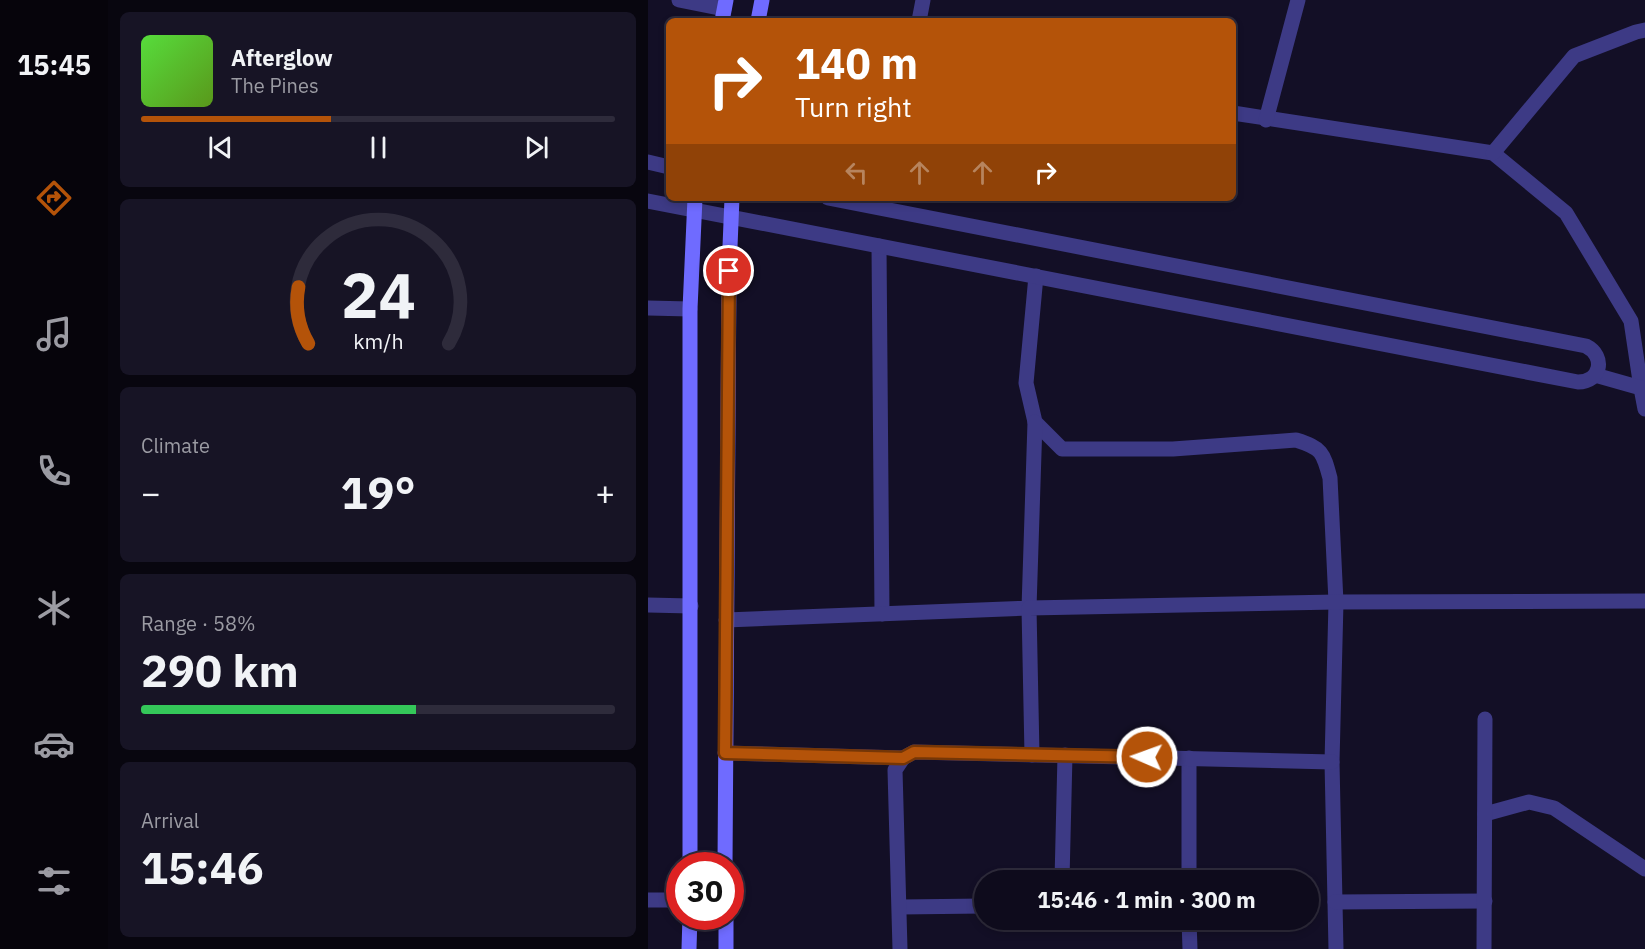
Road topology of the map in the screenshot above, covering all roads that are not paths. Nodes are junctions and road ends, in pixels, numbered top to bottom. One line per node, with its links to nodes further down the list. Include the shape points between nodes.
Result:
1 (679, 0): 5 (street)
2 (762, 0): 6 (main road)
3 (923, 0): 7 (street)
4 (1298, 0): 10 (street)
5 (724, 10)
6 (759, 18)
7 (920, 18)
8 (1645, 30): 11 (street, via 1574,56)
9 (1236, 114): 10 (street)
10 (1266, 120): 11 (street)
11 (1493, 153): 23 (street, via 1566,213)
12 (648, 162): 13 (street)
13 (666, 165)
14 (648, 201): 17 (street)
15 (732, 201): 18 (main road)
16 (843, 201): 24 (street, via 1586,346 1599,358)
17 (695, 204): 18 (street); 22 (main road)
18 (731, 217): 19 (street); 34 (main road)
19 (879, 246): 20 (street); 33 (street)
20 (1036, 276): 24 (street, via 1578,382); 27 (street, via 1026,383)
21 (648, 308): 22 (street)
22 (690, 309): 31 (main road)
23 (1638, 318): 25 (street)
24 (1595, 375): 25 (street)
25 (1641, 388): 26 (street)
26 (1645, 409)
27 (1035, 422): 29 (street, via 1062,449 1173,450 1296,440 1315,446 1325,459 1330,478); 32 (street)
28 (1645, 601): 29 (street)
29 (1336, 602): 32 (street); 41 (street)
30 (648, 605): 31 (street)
31 (691, 606): 43 (main road)
32 (1029, 608): 33 (street); 37 (street)
33 (882, 614): 34 (street)
34 (726, 620): 36 (main road)
35 (1485, 719): 42 (street)
36 (725, 753): 39 (street); 44 (main road)
37 (1032, 755): 38 (street); 39 (street, via 914,752)
38 (1065, 755): 40 (street); 46 (street)
39 (903, 758): 53 (street, via 895,770)
40 (1189, 758): 41 (street); 47 (street)
41 (1332, 762): 51 (street)
42 (1485, 814): 45 (street, via 1529,802 1554,808); 50 (street)
43 (690, 852)
44 (726, 852)
45 (1645, 869)
46 (1062, 870)
47 (1189, 870)
48 (648, 900): 49 (street)
49 (666, 900)
50 (1485, 901): 51 (street); 62 (street)
51 (1335, 902): 61 (street)
52 (974, 906): 53 (street)
53 (900, 907): 59 (street)
54 (690, 930): 57 (main road)
55 (726, 930): 58 (main road)
56 (1189, 930): 60 (street)
57 (689, 949)
58 (726, 949)
59 (900, 949)
60 (1190, 949)
61 (1336, 949)
62 (1484, 949)

